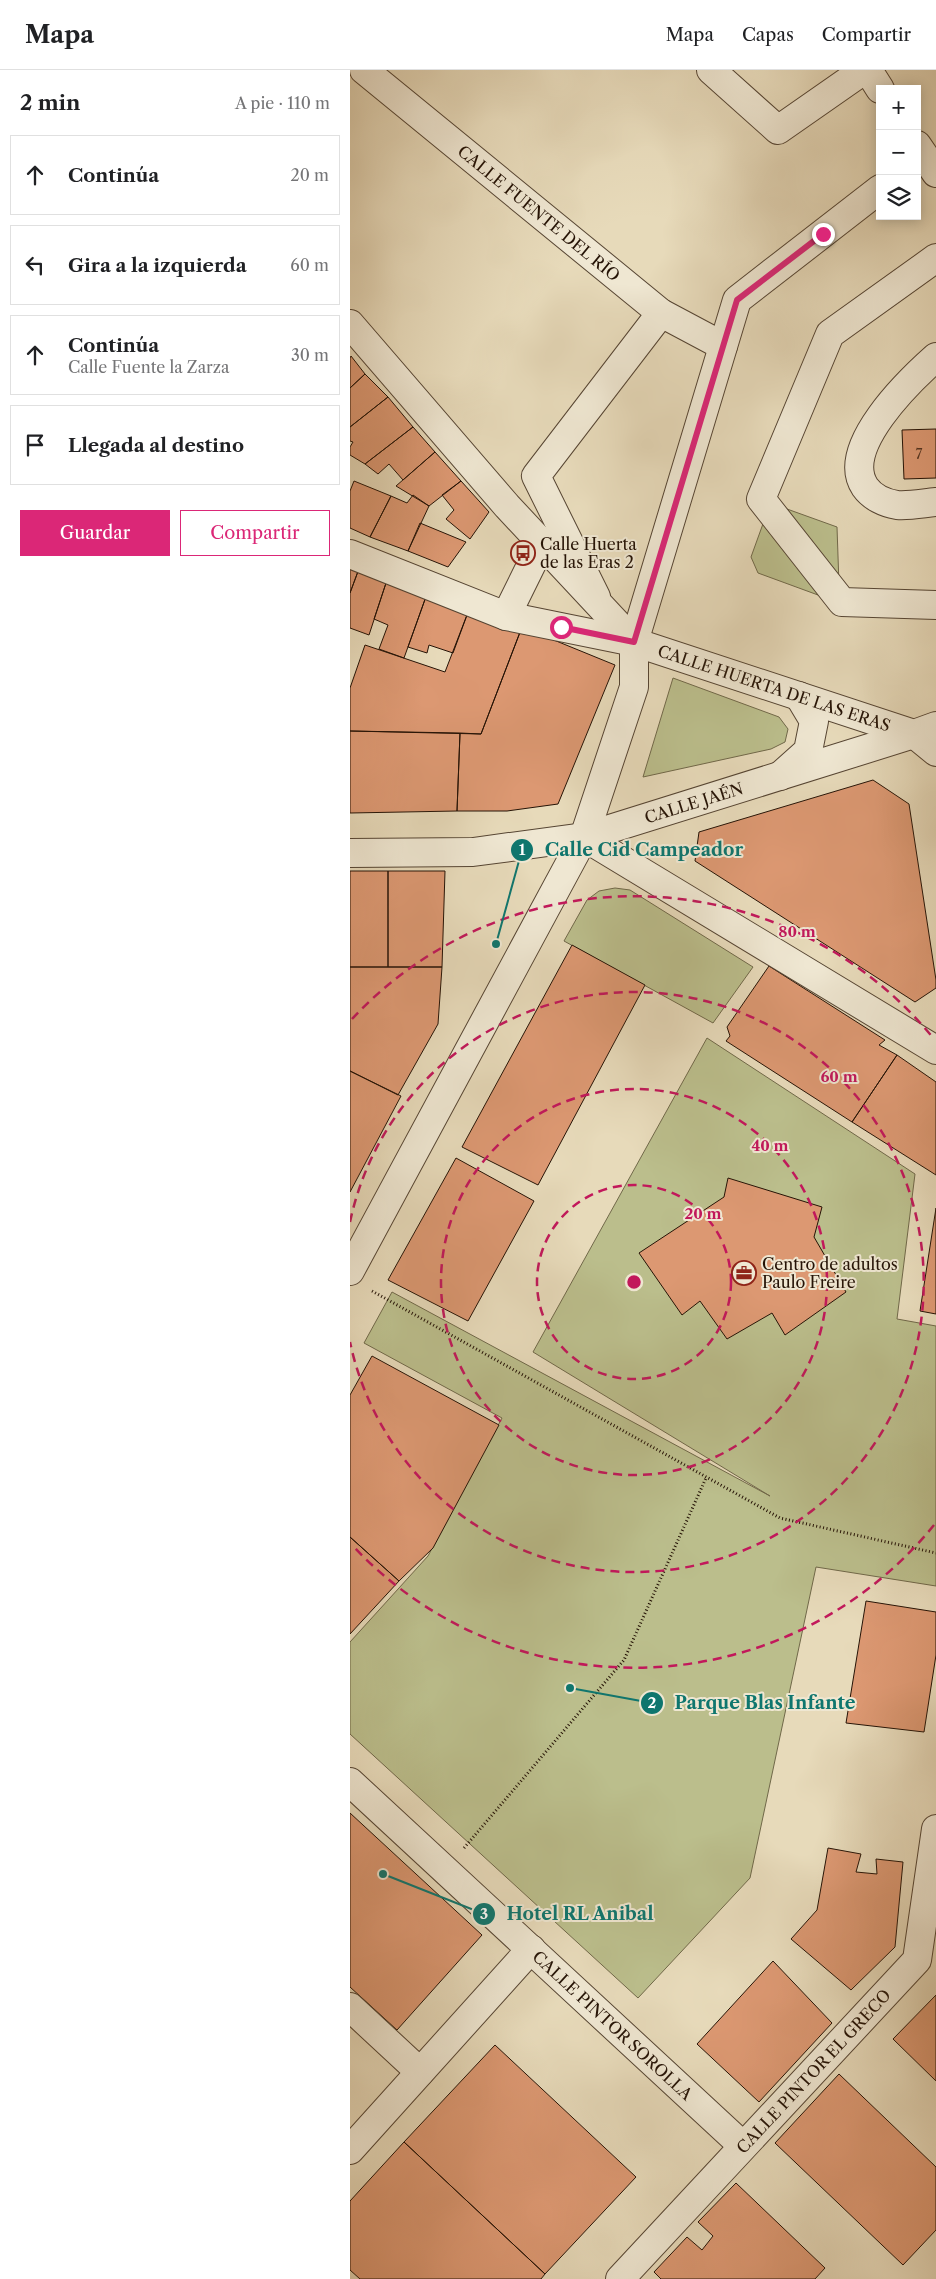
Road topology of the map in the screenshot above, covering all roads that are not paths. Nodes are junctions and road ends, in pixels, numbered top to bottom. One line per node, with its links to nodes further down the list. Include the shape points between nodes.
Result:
1 (364, 70): 8 (street, CALLE FUENTE DEL RÍO)
2 (711, 70): 3 (street, via 778,130)
3 (864, 70)
4 (868, 70): 5 (street)
5 (877, 85)
6 (876, 192): 10 (street, via 737,300)
7 (936, 258): 16 (street, via 830,334 761,499 842,602)
8 (661, 313): 10 (street, CALLE FUENTE DEL RÍO); 15 (street, via 536,476)
9 (350, 324): 13 (street, CALLE HUERTA DE LAS ERAS)
10 (723, 346): 18 (street)
11 (936, 357): 12 (street, via 913,378 883,414 862,449 858,466 865,487 881,500 898,504)
12 (936, 502)
13 (542, 543): 15 (street, CALLE HUERTA DE LAS ERAS); 17 (street)
14 (350, 554): 17 (street)
15 (599, 603): 18 (street, CALLE HUERTA DE LAS ERAS)
16 (936, 605)
17 (506, 616): 18 (street)
18 (634, 642): 19 (street, CALLE HUERTA DE LAS ERAS); 23 (street, via 634,687)
19 (799, 696): 20 (street, CALLE HUERTA DE LAS ERAS); 22 (street, via 814,721 808,751)
20 (925, 730): 21 (street); 22 (street, CALLE JAÉN)
21 (936, 752)
22 (780, 776): 23 (street, CALLE JAÉN)
23 (584, 837): 24 (street, CALLE JAÉN, via 473,852); 25 (street); 26 (street)
24 (350, 853)
25 (936, 1050)
26 (357, 1279)
27 (350, 1782): 29 (street, CALLE PINTOR SOROLLA)
28 (936, 1829): 32 (street, CALLE PINTOR EL GRECO, via 916,1960)
29 (531, 1949): 31 (street); 32 (street, CALLE PINTOR SOROLLA)
30 (350, 2008): 31 (street)
31 (420, 2072): 33 (street)
32 (743, 2146): 34 (street, CALLE PINTOR EL GRECO)
33 (350, 2150)
34 (623, 2278)

